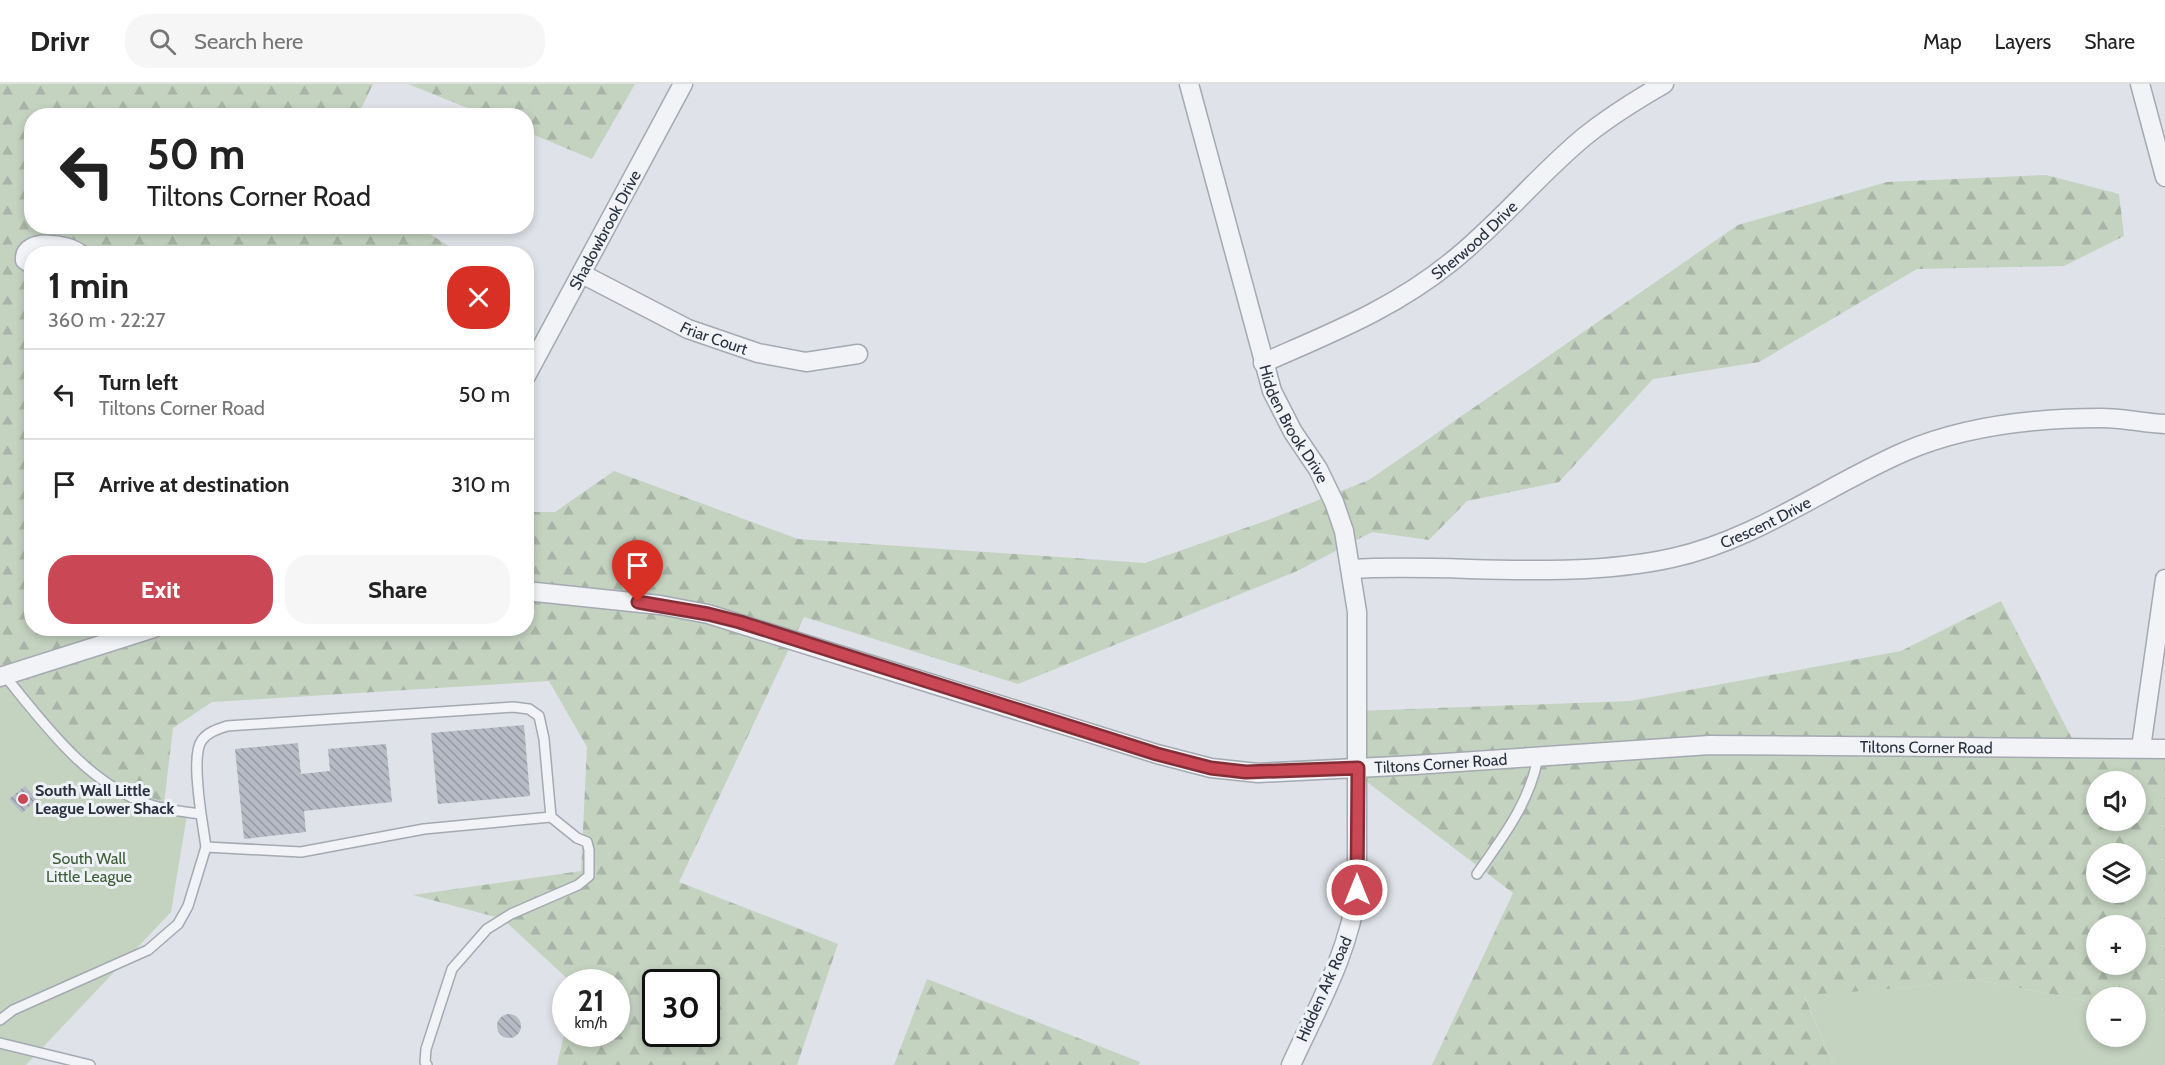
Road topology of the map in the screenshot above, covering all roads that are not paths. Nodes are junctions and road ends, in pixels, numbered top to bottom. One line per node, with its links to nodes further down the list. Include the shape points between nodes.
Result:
1 (683, 84): 8 (street, Shadowbrook Drive)
2 (1189, 84): 11 (street, Hidden Brook Drive)
3 (1664, 84): 11 (street, Sherwood Drive, via 1584,138 1493,228 1423,283 1359,321)
4 (2140, 84): 5 (street)
5 (2165, 177)
6 (37, 246): 7 (street)
7 (65, 246)
8 (582, 274): 9 (street, Friar Court, via 688,329 758,353 806,362); 10 (street, Shadowbrook Drive)
9 (858, 354)
10 (534, 361)
11 (1263, 363): 13 (street, Hidden Brook Drive, via 1272,391 1334,502)
12 (2165, 424): 13 (street, Crescent Drive, via 2103,418 2043,419 1944,439 1909,450 1849,478 1760,527 1672,558 1571,569)
13 (1351, 569): 21 (street, Hidden Brook Drive, via 1357,612)
14 (2165, 579): 18 (street)
15 (534, 592): 21 (street, Tiltons Corner Road, via 708,614 1211,768 1258,773)
16 (129, 636): 17 (street)
17 (2, 677): 22 (lane, via 104,783 149,805)
18 (2141, 748): 19 (street, Tiltons Corner Road); 20 (street, Tiltons Corner Road, via 1710,745)
19 (2165, 749)
20 (1538, 757): 21 (street, Tiltons Corner Road); 25 (lane, via 1527,796)
21 (1358, 768): 30 (street, Hidden Ark Road, via 1354,914 1339,960)
22 (201, 814): 23 (lane, via 197,771 200,741 227,726 513,707 529,709 539,716); 24 (lane)
23 (551, 817): 24 (lane, via 424,829 301,852); 29 (lane, via 587,842 589,876 487,929 452,969 426,1049)
24 (206, 848): 26 (lane, via 188,906 178,924 148,950 13,1010)
25 (1477, 874)
26 (0, 1020)
27 (0, 1043): 28 (lane)
28 (90, 1065)
29 (427, 1065)
30 (1290, 1065)

